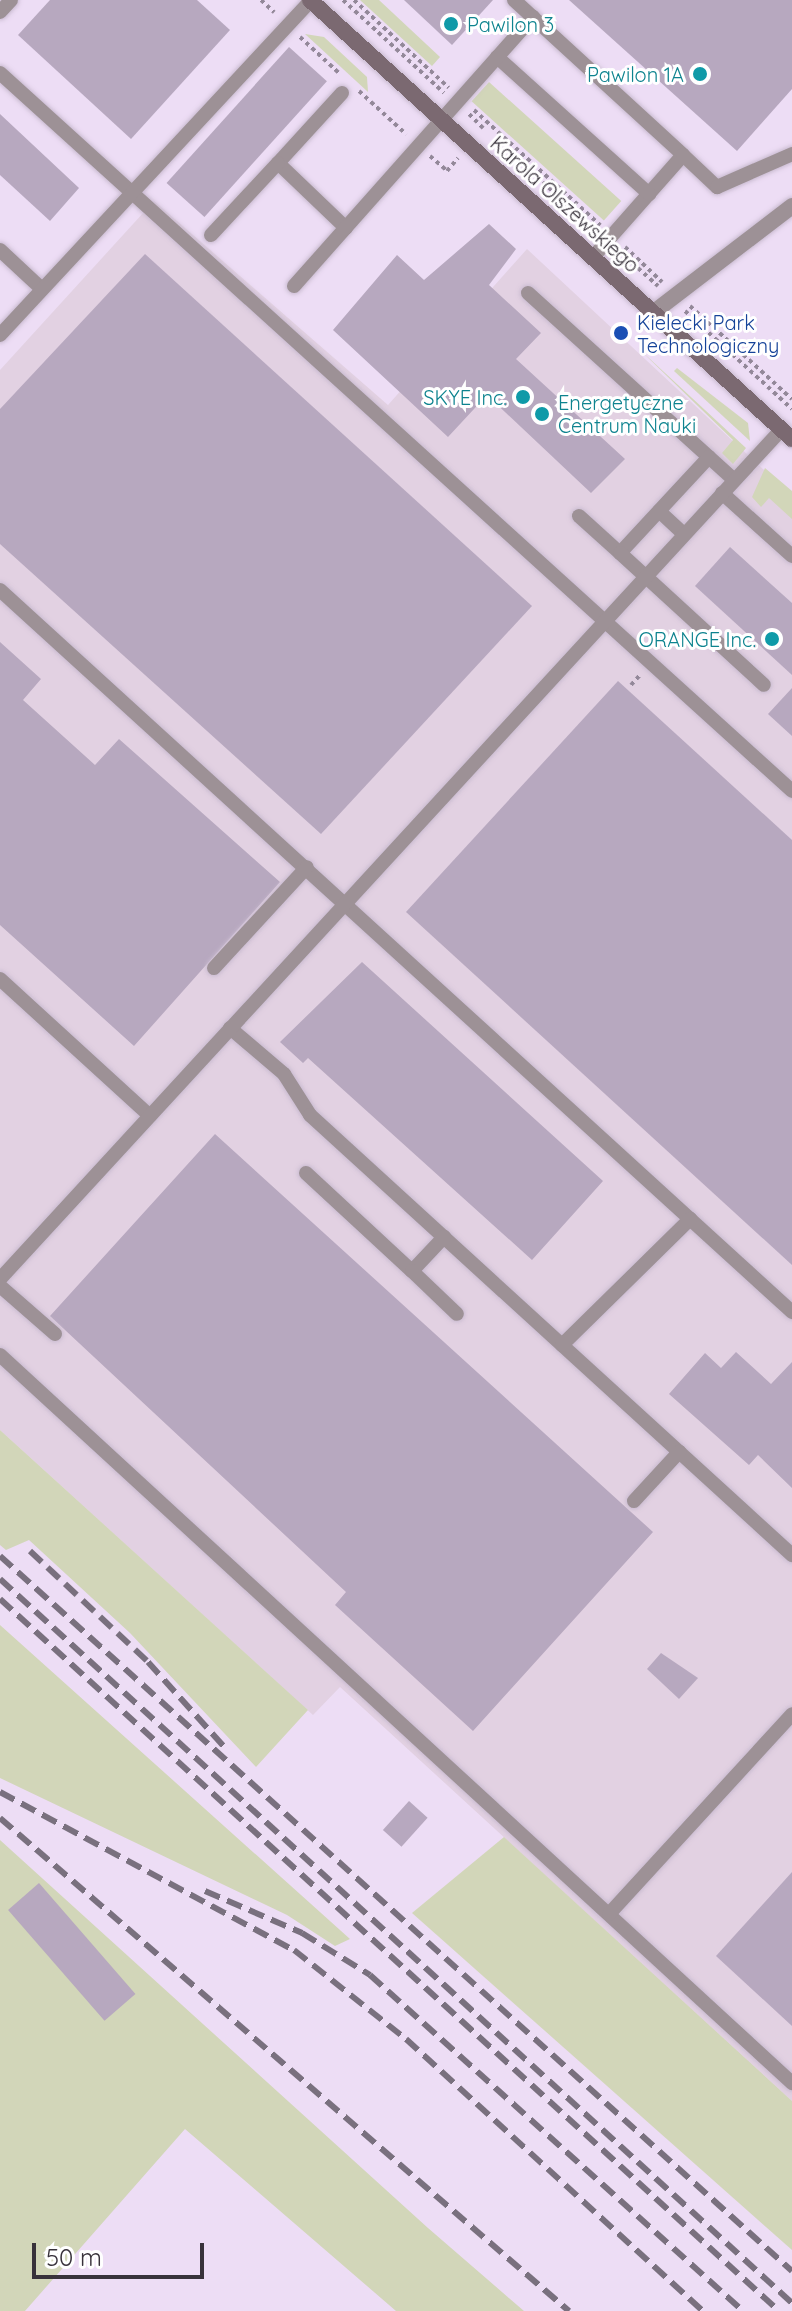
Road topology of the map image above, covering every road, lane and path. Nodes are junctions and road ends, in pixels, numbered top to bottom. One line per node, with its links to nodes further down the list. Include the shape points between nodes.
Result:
1 (310, 0): 10 (street, Karola Olszewskiego); 16 (lane)
2 (343, 0): 9 (path)
3 (354, 0): 9 (path)
4 (514, 0): 5 (lane)
5 (533, 17): 6 (lane); 12 (lane)
6 (497, 57): 9 (lane); 17 (lane)
7 (0, 73): 16 (lane)
8 (342, 93): 14 (lane)
9 (458, 101): 10 (lane); 21 (path)
10 (442, 119): 19 (lane); 23 (street, Karola Olszewskiego)
11 (792, 154): 12 (lane, via 717,187)
12 (683, 155): 17 (lane)
13 (458, 158): 15 (path)
14 (278, 163): 19 (lane); 20 (lane)
15 (447, 171)
16 (131, 194): 25 (lane); 43 (lane)
17 (649, 194): 21 (lane)
18 (792, 206): 27 (street)
19 (346, 228): 24 (lane)
20 (211, 235)
21 (610, 239): 23 (lane); 27 (path)
22 (0, 250): 25 (lane)
23 (593, 257): 28 (street, Karola Olszewskiego)
24 (294, 286)
25 (42, 289): 29 (lane)
26 (528, 293): 33 (lane)
27 (671, 294): 28 (street); 30 (path); 31 (path)
28 (654, 312): 32 (street, Karola Olszewskiego)
29 (0, 335)
30 (792, 399)
31 (792, 409)
32 (787, 435): 34 (lane)
33 (709, 457): 34 (lane); 36 (lane)
34 (734, 480): 35 (lane)
35 (722, 493): 38 (lane); 40 (lane)
36 (659, 511): 38 (lane); 39 (lane)
37 (579, 516): 39 (lane)
38 (684, 534): 41 (lane)
39 (620, 553): 41 (lane)
40 (792, 556)
41 (645, 576): 43 (lane); 44 (lane)
42 (0, 590): 46 (lane)
43 (604, 620): 45 (lane); 47 (lane)
44 (764, 685)
45 (792, 791)
46 (307, 867): 47 (lane); 48 (lane)
47 (345, 902): 50 (lane); 53 (lane)
48 (214, 968)
49 (0, 979): 51 (lane)
50 (230, 1028): 51 (lane); 54 (lane, via 284,1074 310,1115)
51 (150, 1116): 56 (lane)
52 (306, 1173): 55 (lane)
53 (690, 1219): 58 (lane); 61 (lane)
54 (444, 1237): 55 (lane); 61 (lane)
55 (412, 1271): 59 (lane)
56 (0, 1279)
57 (0, 1286): 60 (lane)
58 (792, 1312)
59 (457, 1314)
60 (55, 1334)
61 (562, 1345): 63 (lane)
62 (0, 1355): 67 (lane)
63 (679, 1452): 64 (lane); 65 (lane)
64 (634, 1501)
65 (792, 1555)
66 (792, 1714): 67 (lane)
67 (609, 1914): 68 (lane)
68 (792, 2083)

